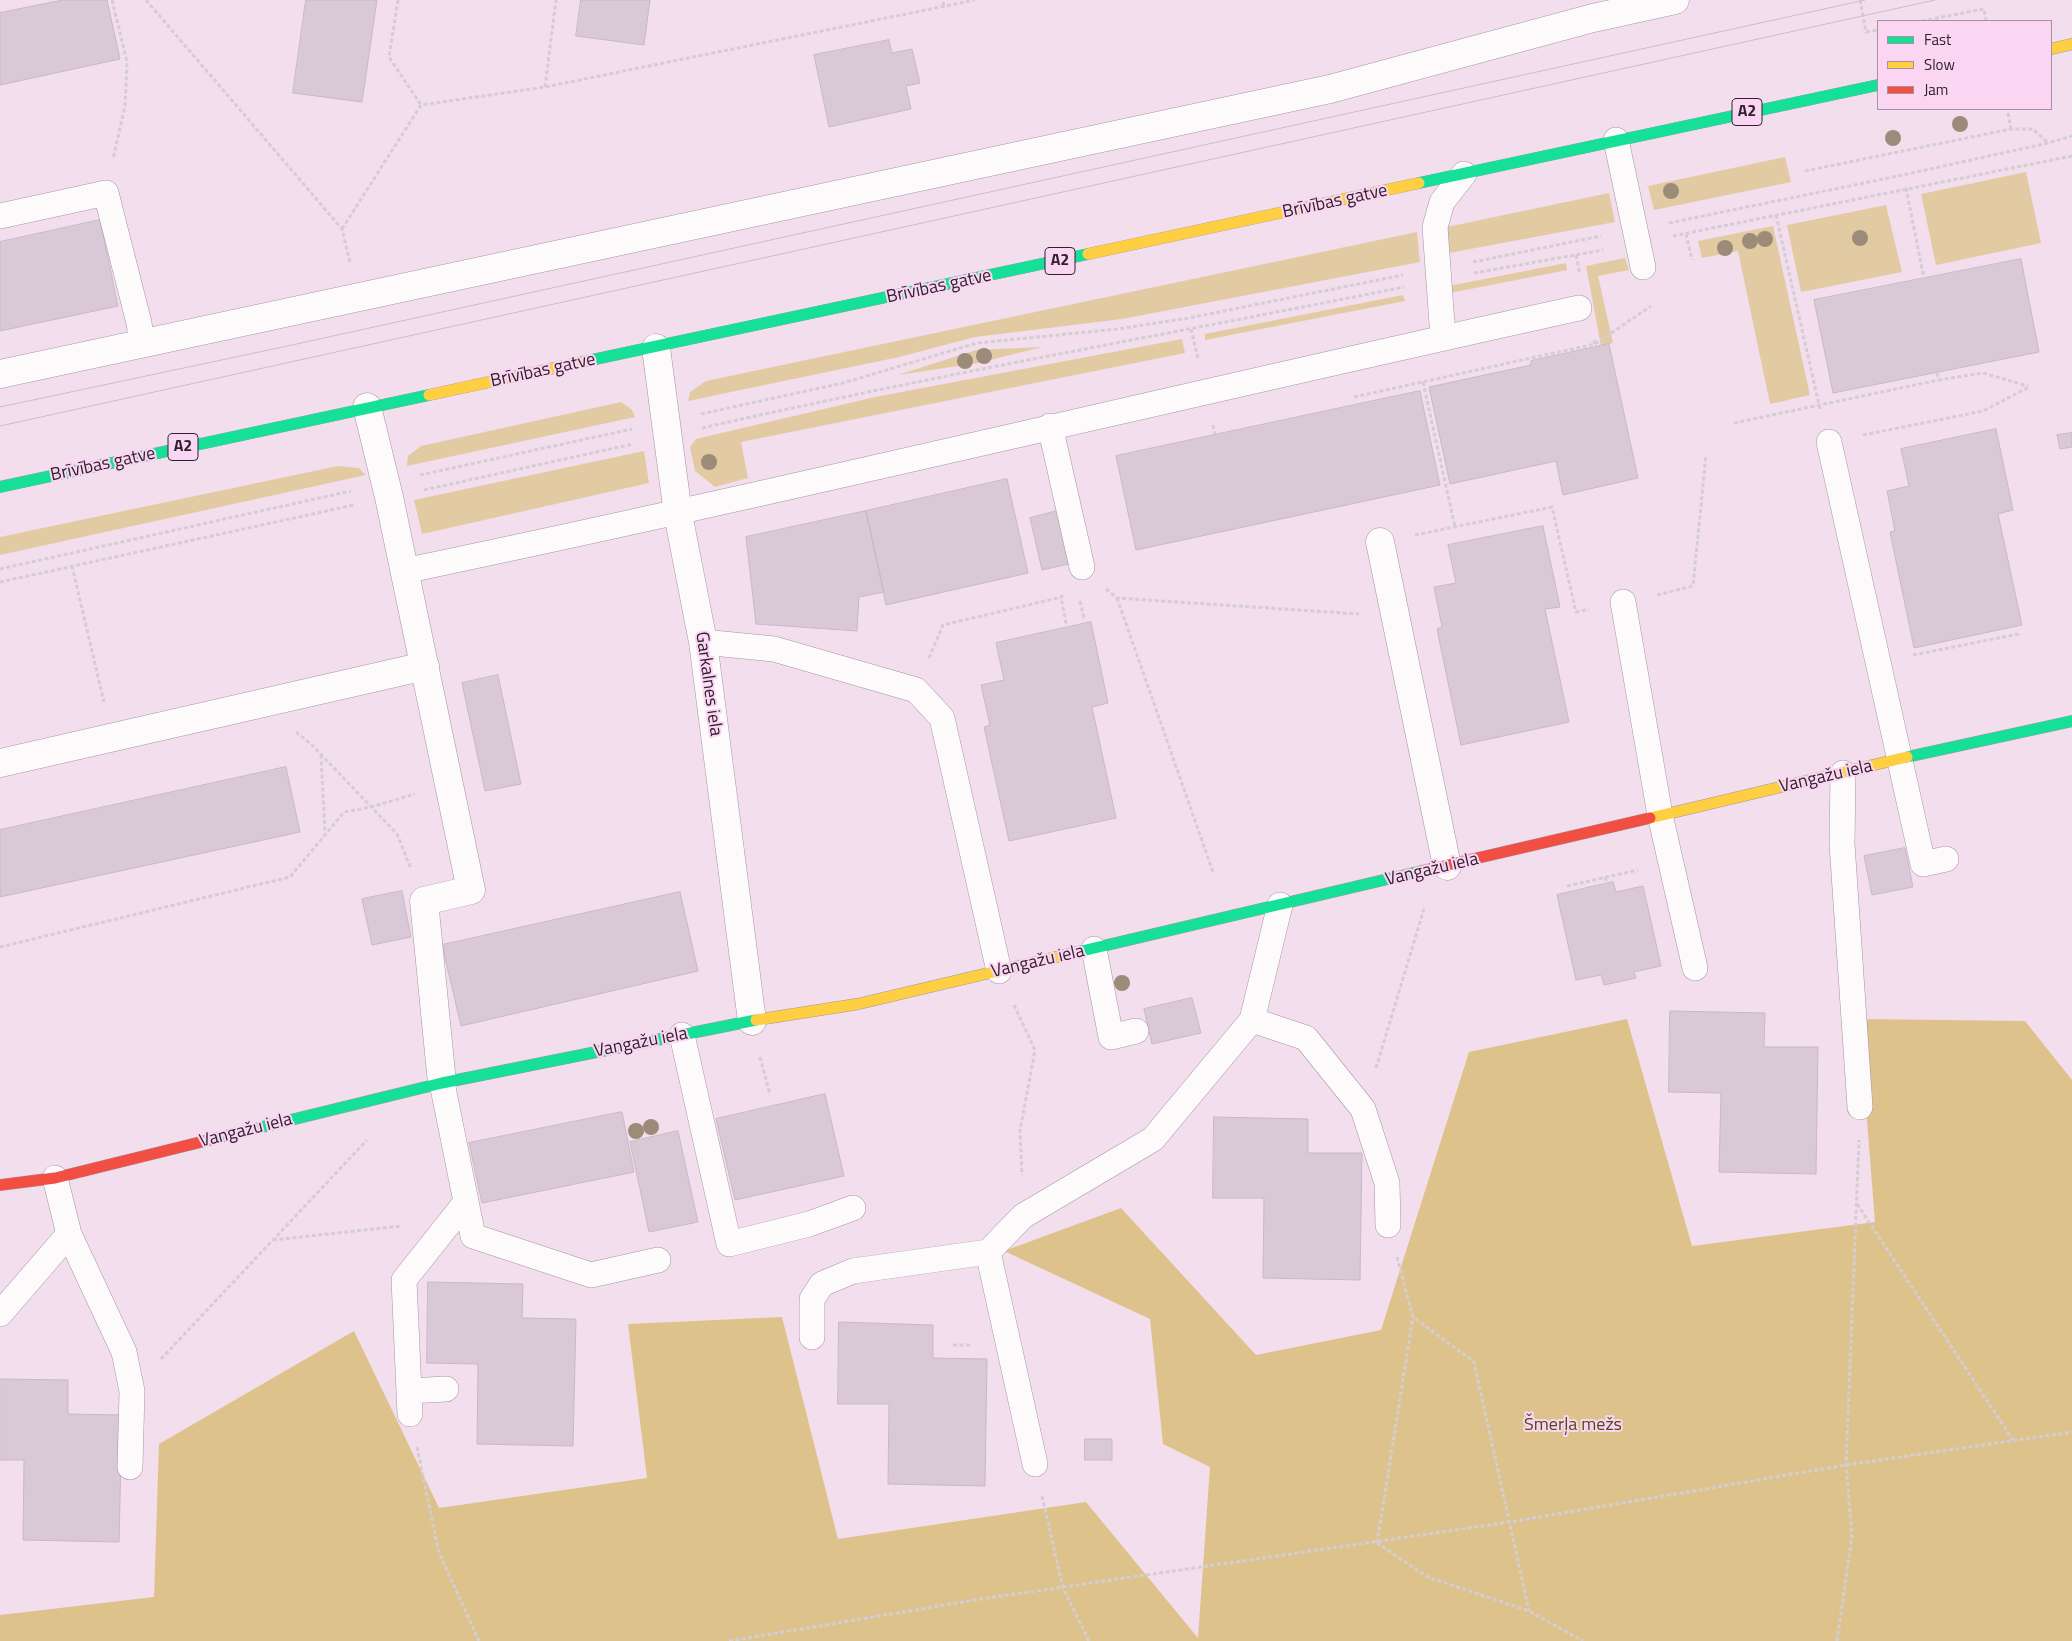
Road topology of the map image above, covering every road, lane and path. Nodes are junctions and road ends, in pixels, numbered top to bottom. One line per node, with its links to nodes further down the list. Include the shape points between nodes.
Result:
1 (112, 0): 27 (path, via 127,62 125,106)
2 (146, 0): 30 (path)
3 (398, 0): 17 (path, via 389,57)
4 (556, 0): 16 (path)
5 (944, 0): 9 (path)
6 (975, 0): 9 (path)
7 (1675, 0): 41 (street, via 1593,18 1330,89)
8 (1860, 0): 12 (path, via 1866,32)
9 (943, 6): 16 (path)
10 (1927, 20): 11 (path, via 1984,9)
11 (1986, 20)
12 (1877, 30)
13 (2072, 44): 14 (main road)
14 (2052, 49)
15 (1877, 85): 21 (main road, Brīvības gatve / A2)
16 (545, 87): 17 (path)
17 (421, 105): 30 (path)
18 (2008, 113): 19 (path)
19 (2011, 128): 22 (path, via 2032,128); 24 (path)
20 (2072, 136): 22 (path)
21 (1616, 140): 25 (main road, Brīvības gatve / A2); 32 (lane)
22 (2048, 143): 32 (path)
23 (2072, 156): 26 (path)
24 (1805, 171)
25 (1464, 174): 36 (lane, via 1442,202 1435,227); 44 (main road, Brīvības gatve / A2)
26 (1906, 188): 28 (path); 37 (path)
27 (106, 193): 29 (lane); 41 (lane, via 140,323)
28 (1776, 214): 31 (path); 49 (path)
29 (0, 216)
30 (342, 229): 35 (path)
31 (1686, 234): 32 (path); 33 (path)
32 (1637, 236): 34 (lane); 36 (path); 36 (path)
33 (1692, 260)
34 (1643, 267)
35 (351, 268)
36 (1439, 274): 40 (lane); 48 (path, via 1117,329 977,343); 53 (path, via 1191,330 1030,358)
37 (1924, 279)
38 (1651, 306): 43 (path)
39 (1579, 308): 40 (lane)
40 (1443, 338): 42 (lane)
41 (142, 344): 46 (street)
42 (1415, 344): 52 (lane); 59 (path)
43 (1595, 344)
44 (656, 348): 50 (main road, Brīvības gatve / A2); 53 (street, Garkalnes iela)
45 (1937, 372): 47 (path)
46 (0, 374)
47 (1939, 380): 49 (path); 54 (path, via 1983,372 2029,387 1983,411)
48 (842, 383)
49 (1819, 405): 51 (path); 54 (path)
50 (367, 407): 56 (main road, Brīvības gatve / A2); 57 (street)
51 (1734, 423)
52 (1050, 426): 58 (lane); 62 (lane)
53 (668, 436): 57 (path); 58 (street, Garkalnes iela)
54 (1829, 442): 74 (lane)
55 (1706, 455): 68 (path, via 1693,586)
56 (0, 487)
57 (389, 497): 61 (path); 63 (street)
58 (678, 514): 63 (lane); 73 (street, Garkalnes iela)
59 (1455, 527): 60 (path); 69 (path, via 1552,506)
60 (1380, 542): 70 (street)
61 (72, 566): 64 (path); 79 (path)
62 (1082, 567): 67 (path)
63 (404, 571): 75 (street)
64 (0, 582)
65 (1078, 594): 71 (path)
66 (1070, 596): 76 (path, via 943,625)
67 (1117, 598): 70 (path); 90 (path)
68 (1623, 602): 86 (lane)
69 (1576, 612)
70 (1395, 616): 89 (street)
71 (1084, 618)
72 (2020, 634): 74 (path)
73 (703, 642): 76 (lane, via 774,649); 102 (street, Garkalnes iela)
74 (1878, 662): 81 (lane)
75 (425, 666): 79 (street); 84 (street)
76 (916, 690): 100 (lane, via 942,718)
77 (2072, 721): 81 (main road, Vangažu iela)
78 (289, 727): 80 (path)
79 (112, 738): 82 (street)
80 (321, 755): 85 (path); 87 (path)
81 (1899, 759): 83 (main road, Vangažu iela); 88 (lane, via 1923,864)
82 (0, 763)
83 (1843, 773): 86 (main road, Vangažu iela); 108 (lane, via 1842,844)
84 (449, 784): 85 (path); 95 (street, via 471,890)
85 (371, 807): 87 (path, via 344,812); 95 (path, via 397,834)
86 (1660, 815): 89 (main road, Vangažu iela); 99 (lane)
87 (326, 835): 97 (path, via 290,878)
88 (1946, 859)
89 (1447, 866): 96 (main road, Vangažu iela); 109 (path, via 1426,899)
90 (1213, 872)
91 (1631, 872): 92 (path)
92 (1605, 878): 93 (path); 94 (path)
93 (1607, 884)
94 (1568, 886)
95 (424, 902): 106 (street)
96 (1280, 905): 98 (main road, Vangažu iela); 101 (lane)
97 (0, 947)
98 (1094, 949): 100 (main road, Vangažu iela); 103 (lane, via 1111,1037)
99 (1695, 968)
100 (999, 971): 102 (main road, Vangažu iela, via 858,1004); 116 (path, via 1035,1050 1020,1131)
101 (1252, 1020): 109 (lane, via 1306,1038); 116 (lane, via 1153,1139)
102 (752, 1021): 104 (main road, Vangažu iela)
103 (1136, 1031)
104 (682, 1035): 106 (main road, Vangažu iela); 115 (lane, via 728,1244 809,1224)
105 (759, 1050): 107 (path)
106 (442, 1083): 111 (main road, Vangažu iela); 113 (lane)
107 (770, 1095)
108 (1860, 1107): 114 (path)
109 (1363, 1110): 118 (lane, via 1387,1183)
110 (374, 1133): 120 (path)
111 (55, 1178): 112 (main road, Vangažu iela); 119 (lane)
112 (0, 1185)
113 (466, 1202): 117 (lane); 122 (lane, via 473,1236 591,1275)
114 (1857, 1203): 130 (path); 132 (path)
115 (852, 1208)
116 (1023, 1216): 121 (lane)
117 (450, 1221): 120 (path); 128 (lane, via 404,1280)
118 (1388, 1225): 124 (path)
119 (69, 1234): 123 (lane); 127 (lane, via 124,1352)
120 (272, 1240): 127 (path)
121 (988, 1252): 125 (lane, via 853,1271 822,1284 812,1299); 131 (lane)
122 (658, 1260)
123 (0, 1314)
124 (1414, 1317): 134 (path, via 1474,1362); 135 (path)
125 (812, 1337)
126 (446, 1390): 128 (lane)
127 (132, 1391): 133 (lane)
128 (410, 1402): 138 (path, via 439,1553)
129 (2072, 1432): 130 (path)
130 (2013, 1440): 132 (path)
131 (1035, 1464): 136 (path)
132 (1846, 1465): 134 (path); 142 (path, via 1852,1536)
133 (130, 1467)
134 (1510, 1522): 135 (path); 137 (path)
135 (1376, 1542): 136 (path); 137 (path, via 1428,1577)
136 (1063, 1588): 139 (path); 140 (path)
137 (1529, 1611): 141 (path)
138 (479, 1641)
139 (729, 1641)
140 (1090, 1641)
141 (1583, 1641)
142 (1837, 1641)

